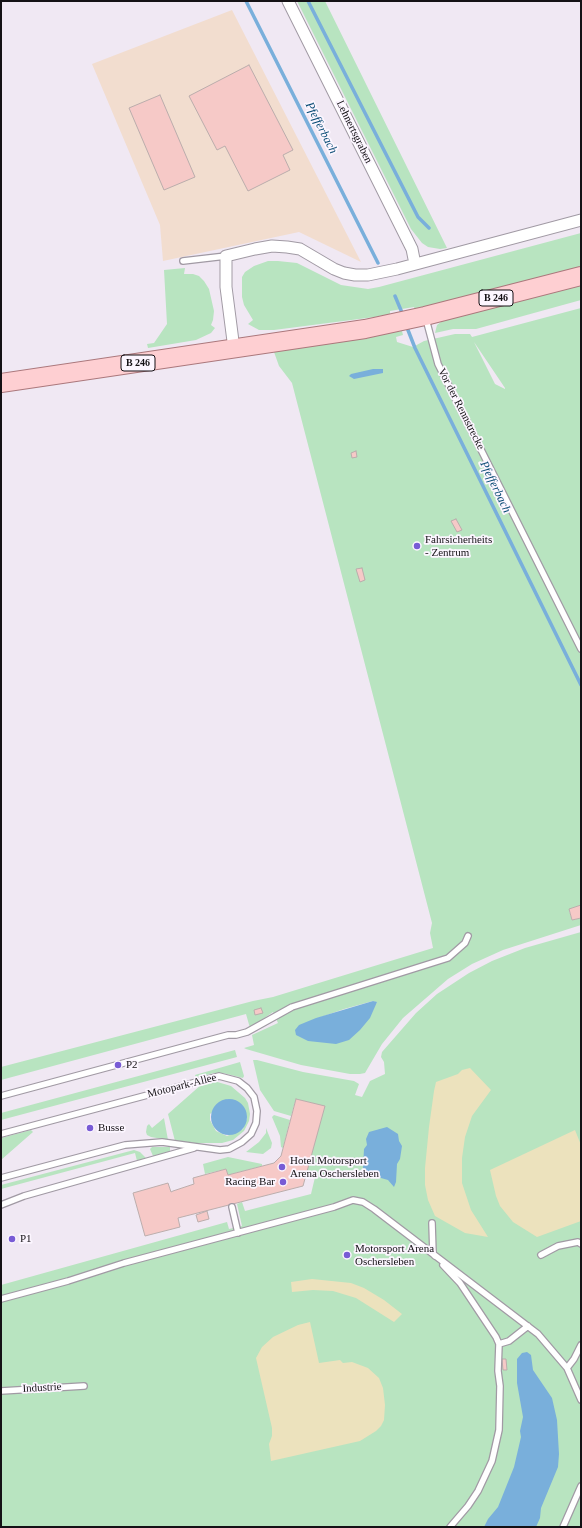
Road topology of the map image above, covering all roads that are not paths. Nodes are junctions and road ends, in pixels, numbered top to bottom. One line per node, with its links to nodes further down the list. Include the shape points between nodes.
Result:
1 (288, 1): 5 (street, Lehnertsgraben, via 412,249)
2 (581, 220): 5 (street)
3 (226, 256): 4 (lane); 5 (street, via 272,246 300,249 334,269 355,276); 8 (street, via 226,287)
4 (183, 261)
5 (415, 264)
6 (581, 276): 7 (main road, B 246)
7 (419, 318): 8 (main road, B 246); 10 (lane, Vor der Rennstrecke, via 438,364)
8 (234, 349): 9 (main road, B 246)
9 (1, 383)
10 (581, 649)
11 (468, 936): 12 (lane, via 465,943 448,958 292,1007 247,1032)
12 (1, 1096)
13 (1, 1134): 14 (lane, Motopark-Allee, via 212,1077 225,1077 244,1084 256,1102 256,1123 251,1134 229,1149)
14 (197, 1147): 15 (lane, Motopark-Allee, via 162,1142 125,1145); 16 (lane, via 24,1196)
15 (1, 1178)
16 (1, 1205)
17 (232, 1207): 19 (lane)
18 (432, 1223): 21 (lane)
19 (238, 1232): 21 (lane, via 353,1200 363,1202 374,1209); 23 (lane)
20 (581, 1244): 22 (lane, via 578,1242 558,1246)
21 (433, 1254): 24 (lane); 25 (lane, via 460,1283)
22 (541, 1255)
23 (1, 1299)
24 (528, 1326): 25 (lane, via 509,1341); 27 (lane, via 546,1342)
25 (499, 1344): 32 (lane, via 499,1430 492,1461 471,1501)
26 (581, 1345): 27 (lane)
27 (567, 1368): 30 (lane)
28 (84, 1386): 29 (lane, Industrie)
29 (1, 1390)
30 (581, 1400)
31 (581, 1486): 33 (lane)
32 (450, 1527)
33 (563, 1527)

